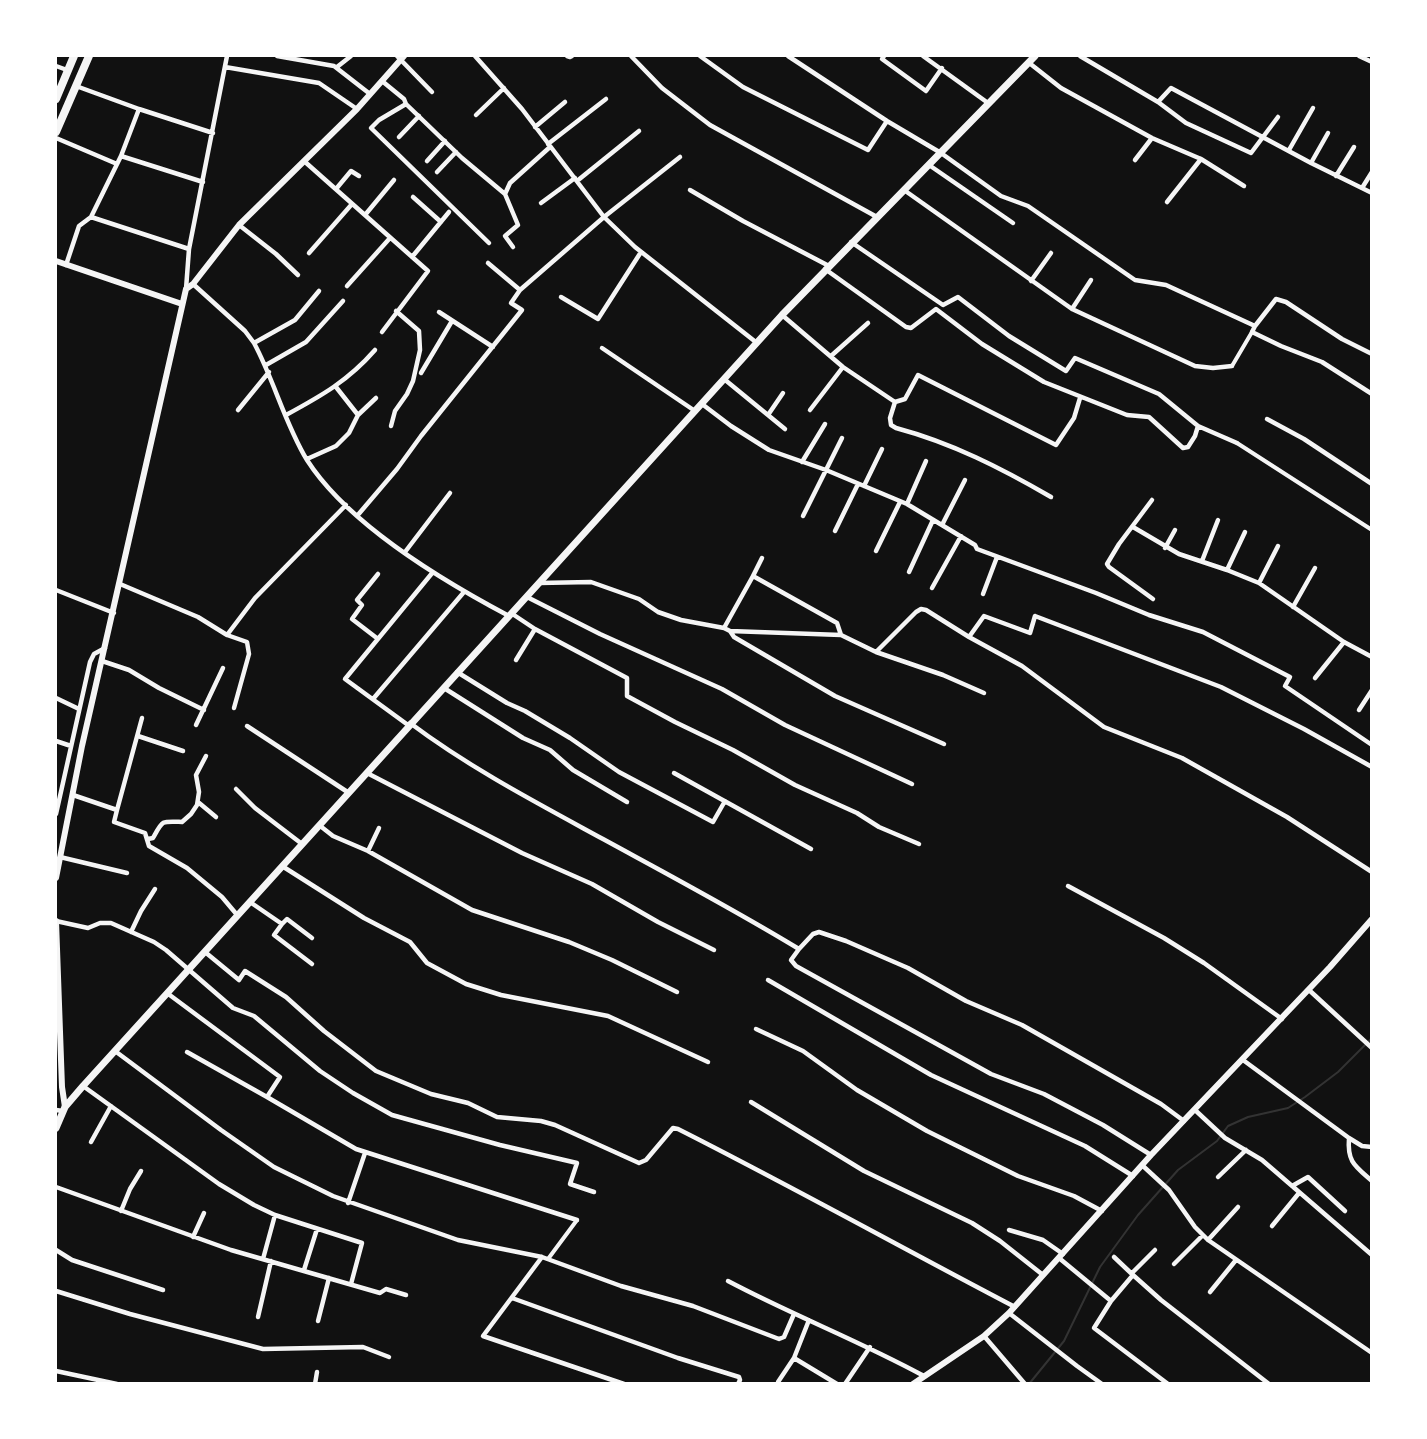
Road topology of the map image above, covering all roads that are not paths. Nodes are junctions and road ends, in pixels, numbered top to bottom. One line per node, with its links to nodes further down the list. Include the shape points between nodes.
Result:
1 (74, 56): 24 (highway)
2 (89, 56): 26 (highway)
3 (228, 56): 21 (street)
4 (277, 56): 22 (street)
5 (351, 56): 22 (street)
6 (475, 56): 27 (street)
7 (567, 56): 8 (street)
8 (572, 56)
9 (631, 56): 91 (street, via 710,125)
10 (700, 56): 44 (street, via 743,87 868,150)
11 (788, 56): 44 (street)
12 (884, 56): 23 (street, via 882,59 926,91)
13 (923, 56): 23 (street)
14 (1035, 56): 18 (main road)
15 (1080, 56): 33 (street)
16 (1359, 56): 19 (street)
17 (401, 57): 25 (street); 28 (street)
18 (1028, 62): 34 (main road); 53 (street, via 1061,88)
19 (1371, 62)
20 (56, 66): 24 (street)
21 (225, 67): 38 (street, via 319,83); 48 (street)
22 (337, 67): 29 (street)
23 (942, 68): 34 (street)
24 (68, 70): 30 (highway)
25 (382, 81): 29 (street); 36 (street)
26 (75, 85): 37 (highway); 40 (street)
27 (504, 88): 41 (street); 45 (street)
28 (432, 92)
29 (370, 94): 38 (street)
30 (56, 99)
31 (606, 99): 55 (street)
32 (565, 102): 45 (street)
33 (1158, 102): 50 (street, via 1171,88); 50 (street, via 1186,123 1251,153)
34 (988, 103): 59 (main road)
35 (56, 104): 37 (highway)
36 (406, 104): 42 (street); 97 (street, via 371,128)
37 (66, 108): 47 (highway)
38 (357, 108): 63 (street)
39 (1313, 108): 57 (street)
40 (139, 109): 48 (street); 60 (street)
41 (476, 115)
42 (419, 116): 51 (street); 54 (street)
43 (1278, 117): 50 (street)
44 (886, 121): 59 (street)
45 (535, 127): 55 (street)
46 (639, 131): 73 (street)
47 (56, 132)
48 (213, 133): 75 (street)
49 (1328, 133): 66 (street)
50 (1263, 136): 57 (street)
51 (399, 137)
52 (56, 138): 67 (street)
53 (1152, 138): 62 (street); 64 (street)
54 (445, 141): 58 (street); 65 (street)
55 (549, 145): 73 (street); 82 (street, via 510,183)
56 (1354, 147): 72 (street)
57 (1289, 150): 66 (street)
58 (456, 152): 69 (street); 82 (street)
59 (940, 153): 68 (main road); 127 (street, via 1001,196 1028,206 1135,280 1166,285)
60 (121, 156): 67 (street); 75 (street)
61 (680, 157): 90 (street)
62 (1201, 159): 76 (street); 84 (street)
63 (304, 160): 78 (street); 94 (street)
64 (1135, 160)
65 (427, 161)
66 (1311, 163): 72 (street)
67 (117, 165): 89 (street)
68 (929, 165): 80 (main road); 93 (street)
69 (437, 172)
70 (1371, 172): 77 (street)
71 (359, 176): 78 (street, via 351,171)
72 (1336, 176): 77 (street)
73 (576, 179): 85 (street); 90 (street)
74 (394, 180): 88 (street)
75 (203, 182): 99 (street)
76 (1244, 186)
77 (1362, 188): 81 (street)
78 (336, 189): 86 (street)
79 (690, 190): 107 (street)
80 (904, 190): 91 (main road); 110 (street)
81 (1371, 193)
82 (505, 194): 98 (street, via 518,225 505,236)
83 (413, 197): 92 (street)
84 (1167, 202)
85 (541, 203)
86 (352, 204): 88 (street); 101 (street)
87 (449, 212): 92 (street)
88 (364, 215): 95 (street)
89 (91, 217): 99 (street); 106 (street, via 79,226)
90 (604, 217): 100 (street); 114 (street)
91 (877, 217): 96 (main road)
92 (441, 222): 103 (street)
93 (1013, 223)
94 (239, 225): 108 (street); 111 (street)
95 (390, 238): 103 (street); 112 (street)
96 (851, 242): 107 (main road); 119 (street)
97 (489, 243)
98 (513, 247)
99 (189, 249): 113 (street)
100 (641, 252): 116 (street, via 598,319); 131 (street)
101 (309, 253)
102 (1051, 253): 110 (street)
103 (412, 257): 122 (street, via 428,271)
104 (56, 261): 106 (street)
105 (488, 263): 114 (street)
106 (66, 265): 118 (street)
107 (827, 267): 120 (street, via 906,327 915,326); 124 (main road)
108 (298, 275)
109 (1091, 280): 121 (street)
110 (1031, 281): 121 (street)
111 (193, 284): 113 (street); 130 (street)
112 (347, 286)
113 (186, 290): 118 (street)
114 (519, 290): 132 (street, via 510,303 522,310)
115 (319, 291): 130 (street, via 294,320)
116 (561, 297)
117 (344, 301): 137 (street, via 306,342)
118 (182, 304): 204 (street)
119 (943, 305): 120 (street); 159 (street, via 958,297 1009,336 1066,371 1075,358 1160,394)
120 (936, 309): 147 (street, via 982,344 1044,382)
121 (1072, 309): 138 (street, via 1195,366)
122 (396, 311): 128 (street); 158 (street, via 419,331 420,350 410,388 395,411)
123 (440, 312): 125 (street)
124 (782, 315): 131 (main road); 136 (street)
125 (453, 321): 132 (street); 141 (street)
126 (867, 323): 136 (street)
127 (1255, 326): 129 (street); 135 (street, via 1276,299)
128 (382, 332)
129 (1252, 332): 138 (street); 145 (street, via 1322,362)
130 (254, 343): 137 (street)
131 (757, 343): 142 (main road)
132 (493, 347): 178 (street)
133 (602, 348): 152 (street)
134 (375, 350): 143 (street)
135 (1371, 354)
136 (831, 356): 139 (street)
137 (266, 365): 140 (street)
138 (1232, 366)
139 (843, 367): 148 (street); 151 (street)
140 (268, 372): 150 (street); 153 (street)
141 (421, 372)
142 (724, 379): 149 (main road); 155 (street)
143 (336, 387): 153 (street); 154 (street)
144 (783, 393): 155 (street)
145 (1371, 394)
146 (376, 398): 154 (street)
147 (1080, 398): 148 (street, via 1074,418 1056,445 918,375 905,399); 159 (street, via 1127,415 1149,417 1183,448 1188,447)
148 (896, 402): 173 (street, via 891,425 985,460)
149 (702, 404): 152 (main road); 166 (street, via 769,450)
150 (238, 410)
151 (810, 410)
152 (695, 411): 202 (main road)
153 (286, 415): 164 (street)
154 (358, 415): 164 (street, via 349,433 336,446)
155 (768, 415): 160 (street)
156 (1267, 419): 170 (street)
157 (825, 424): 166 (street)
158 (391, 426)
159 (1198, 426): 162 (street)
160 (785, 429)
161 (842, 438): 167 (street)
162 (1237, 443): 185 (street)
163 (882, 449): 171 (street)
164 (307, 459): 177 (street)
165 (926, 460): 176 (street)
166 (802, 462): 167 (street)
167 (826, 470): 169 (street); 179 (street)
168 (965, 480): 182 (street)
169 (858, 484): 171 (street); 186 (street)
170 (1371, 484)
171 (864, 486): 175 (street)
172 (450, 493): 192 (street)
173 (1051, 497)
174 (1152, 500): 183 (street)
175 (900, 502): 176 (street); 191 (street)
176 (907, 504): 180 (street)
177 (346, 505): 178 (street); 217 (street, via 255,598)
178 (357, 516): 192 (street)
179 (802, 516)
180 (933, 520): 182 (street); 199 (street)
181 (1218, 520): 195 (street)
182 (942, 525): 188 (street)
183 (1133, 527): 190 (street); 210 (street, via 1107,564)
184 (1175, 530): 190 (street)
185 (1371, 530)
186 (835, 531)
187 (1245, 532): 197 (street)
188 (961, 536): 193 (street, via 977,549); 205 (street)
189 (1278, 546): 203 (street)
190 (1165, 548): 195 (street)
191 (876, 551)
192 (405, 552): 198 (street)
193 (997, 557): 208 (street); 246 (street, via 1203,632 1290,677 1285,686)
194 (762, 558): 201 (street)
195 (1202, 561): 197 (street)
196 (1315, 568): 211 (street)
197 (1227, 570): 203 (street)
198 (433, 572): 207 (street); 220 (street)
199 (909, 572)
200 (378, 574): 220 (street, via 357,600 362,605 351,619)
201 (753, 576): 214 (street); 218 (street, via 837,623)
202 (539, 583): 209 (main road); 214 (street, via 591,582 639,599 658,612 681,620)
203 (1259, 583): 211 (street)
204 (120, 584): 212 (street); 217 (street, via 198,617)
205 (932, 588)
206 (56, 590): 212 (street)
207 (464, 592): 213 (street); 234 (street)
208 (983, 594)
209 (527, 597): 213 (main road); 253 (street)
210 (1153, 599)
211 (1293, 607): 221 (street)
212 (114, 613): 222 (street)
213 (510, 614): 215 (street); 228 (main road)
214 (724, 628): 216 (street)
215 (535, 629): 225 (street); 267 (street, via 627,678 627,696 795,785)
216 (730, 631): 218 (street); 245 (street, via 835,696)
217 (227, 634): 235 (street, via 247,642 249,654)
218 (841, 635): 223 (street)
219 (969, 637): 223 (street, via 921,609); 250 (street, via 984,616 1029,633 1035,616 1221,687); 272 (street, via 1022,666 1104,726 1182,758 1287,817)
220 (378, 639): 234 (street, via 345,679)
221 (1344, 642): 224 (street); 229 (street)
222 (105, 648): 226 (street); 236 (street, via 94,654 90,662)
223 (876, 652): 232 (street)
224 (1371, 657)
225 (516, 660)
226 (102, 661): 237 (street, via 129,670); 256 (street)
227 (223, 668): 237 (street)
228 (457, 672): 230 (main road); 258 (street, via 570,738 619,772 713,822)
229 (1315, 678)
230 (444, 687): 240 (main road); 257 (street)
231 (1371, 690): 238 (street)
232 (984, 693)
233 (56, 698): 236 (street)
234 (373, 699): 240 (street)
235 (234, 708)
236 (79, 709): 247 (street)
237 (204, 710): 241 (street)
238 (1359, 710)
239 (142, 718): 243 (street)
240 (409, 724): 251 (main road); 285 (street, via 533,802 747,917)
241 (196, 725)
242 (247, 726): 255 (street)
243 (138, 736): 248 (street); 260 (street)
244 (56, 741): 247 (street)
245 (944, 744)
246 (1371, 745)
247 (71, 746): 261 (street)
248 (183, 751)
249 (206, 756): 259 (street, via 196,775)
250 (1371, 767)
251 (367, 773): 255 (main road); 284 (street, via 522,853 592,884)
252 (674, 773): 258 (street)
253 (912, 784)
254 (236, 789): 266 (street)
255 (349, 793): 263 (main road)
256 (73, 795): 260 (street); 270 (street)
257 (627, 801)
258 (725, 801): 268 (street)
259 (198, 802): 262 (street); 265 (street, via 182,822 164,821)
260 (117, 810): 265 (street, via 114,822 145,833)
261 (56, 814)
262 (216, 817)
263 (319, 825): 266 (main road); 269 (street, via 333,836)
264 (380, 828): 269 (street)
265 (148, 839): 278 (street, via 149,846 187,868)
266 (302, 844): 271 (main road)
267 (919, 844)
268 (810, 849)
269 (368, 851): 291 (street, via 471,910 569,942)
270 (59, 854): 273 (street); 274 (street)
271 (282, 866): 277 (main road); 299 (street, via 410,942 427,963 466,984 501,995 608,1016)
272 (1371, 872)
273 (127, 873)
274 (56, 878)
275 (1068, 886): 293 (street, via 1164,938)
276 (155, 889): 282 (street)
277 (250, 902): 278 (main road); 281 (street)
278 (238, 916): 286 (main road)
279 (1371, 919): 290 (street)
280 (56, 921): 282 (street, via 88,928 111,923); 304 (street)
281 (282, 924): 283 (street, via 286,919); 287 (street, via 274,935)
282 (132, 932): 288 (street, via 160,946)
283 (312, 938)
284 (714, 950)
285 (799, 950): 306 (street, via 819,932 908,968 966,1001 1022,1025); 313 (street, via 791,960 806,972 991,1074 1044,1094 1093,1119)
286 (205, 952): 288 (main road); 359 (street, via 239,980 244,971 286,997 376,1071 395,1080 468,1103 497,1117 555,1125 639,1163 673,1128 678,1129)
287 (312, 964)
288 (188, 970): 292 (main road); 321 (street, via 233,1008 254,1016 320,1071 375,1107 430,1127 577,1162 570,1184)
289 (768, 980): 316 (street, via 931,1075 1084,1146)
290 (1308, 990): 293 (street); 295 (street)
291 (677, 992)
292 (167, 993): 296 (main road); 301 (street, via 280,1077)
293 (1282, 1019): 298 (street)
294 (756, 1029): 326 (street, via 803,1051 857,1090 927,1131 1018,1176 1074,1196)
295 (1371, 1048)
296 (115, 1051): 300 (main road); 323 (street, via 274,1167)
297 (187, 1052): 301 (street)
298 (1243, 1060): 305 (street); 308 (street)
299 (708, 1062)
300 (83, 1086): 303 (street); 304 (main road)
301 (267, 1097): 312 (street)
302 (751, 1102): 349 (street, via 864,1171 972,1223)
303 (111, 1106): 309 (street); 329 (street, via 219,1184)
304 (61, 1109): 307 (main road)
305 (1195, 1110): 306 (street); 311 (street, via 1216,1131)
306 (1184, 1121): 313 (street)
307 (56, 1128)
308 (1349, 1138): 310 (street); 318 (street, via 1352,1162)
309 (91, 1142)
310 (1371, 1147)
311 (1246, 1150): 317 (street); 319 (street)
312 (365, 1153): 323 (street); 330 (street)
313 (1151, 1155): 314 (street)
314 (1143, 1166): 316 (street); 334 (street, via 1169,1190)
315 (141, 1172): 325 (street)
316 (1132, 1176): 326 (street)
317 (1218, 1177)
318 (1371, 1181)
319 (1292, 1186): 322 (street); 327 (street, via 1308,1177)
320 (56, 1187): 325 (street)
321 (594, 1192)
322 (1299, 1193): 331 (street); 339 (street)
323 (348, 1203): 342 (street, via 458,1240)
324 (1238, 1207): 336 (street)
325 (121, 1211): 335 (street)
326 (1102, 1211): 340 (street)
327 (1345, 1211)
328 (204, 1213): 335 (street)
329 (275, 1215): 332 (street); 343 (street)
330 (576, 1220): 342 (street)
331 (1272, 1226)
332 (317, 1228): 347 (street); 352 (street, via 362,1243)
333 (1009, 1230): 340 (street, via 1044,1240)
334 (1203, 1235): 336 (street); 346 (street)
335 (193, 1237): 343 (street)
336 (1208, 1240): 344 (street)
337 (56, 1250): 353 (street, via 72,1260)
338 (1155, 1250): 348 (street)
339 (1371, 1255)
340 (1061, 1256): 349 (street); 358 (street)
341 (1114, 1257): 348 (street)
342 (545, 1258): 357 (street); 361 (street, via 621,1286 693,1306 779,1339 784,1337)
343 (262, 1259): 345 (street)
344 (1236, 1260): 355 (street); 367 (street)
345 (272, 1261): 347 (street); 362 (street)
346 (1174, 1264)
347 (304, 1270): 350 (street)
348 (1132, 1274): 358 (street); 384 (street)
349 (1043, 1275): 359 (street)
350 (329, 1278): 352 (street); 364 (street)
351 (728, 1281): 361 (street)
352 (351, 1284): 356 (street, via 380,1293 386,1289)
353 (163, 1290)
354 (56, 1291): 368 (street, via 263,1349 363,1347)
355 (1210, 1292)
356 (406, 1295)
357 (512, 1298): 377 (street, via 483,1336); 378 (street, via 739,1377)
358 (1111, 1301): 383 (street, via 1095,1330)
359 (1015, 1307): 360 (street)
360 (1009, 1313): 365 (street); 382 (street)
361 (794, 1314): 363 (street)
362 (258, 1317)
363 (809, 1320): 366 (street); 369 (street)
364 (318, 1321)
365 (984, 1336): 372 (street); 374 (street)
366 (870, 1347): 372 (street); 380 (street)
367 (1371, 1353)
368 (389, 1357)
369 (794, 1358): 373 (street); 379 (street)
370 (56, 1371): 375 (street)
371 (316, 1372): 376 (street)
372 (924, 1376): 381 (street)
373 (778, 1382)
374 (1022, 1382)
375 (117, 1383)
376 (315, 1383)
377 (624, 1383)
378 (738, 1383)
379 (837, 1383)
380 (844, 1383)
381 (913, 1383)
382 (1102, 1383)
383 (1168, 1383)
384 (1269, 1383)

